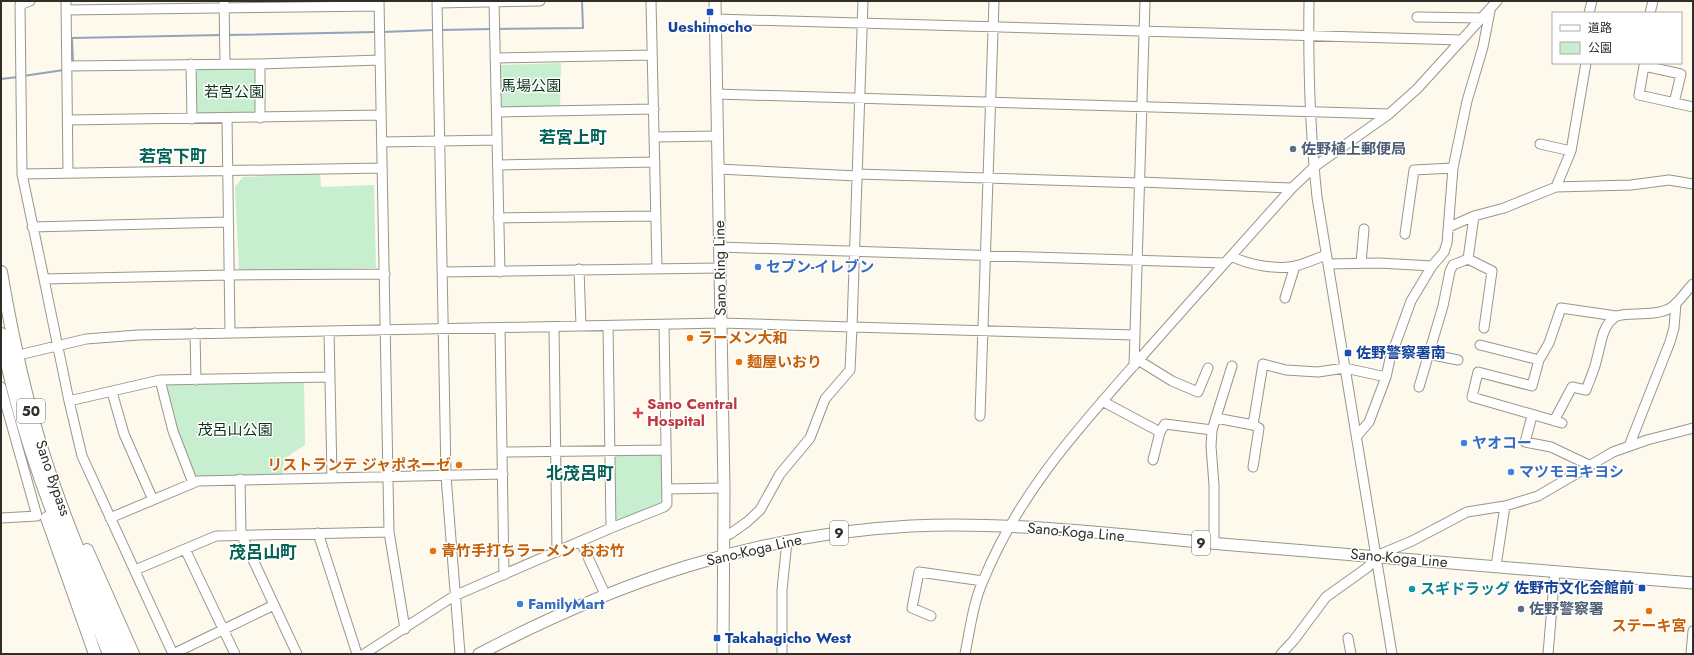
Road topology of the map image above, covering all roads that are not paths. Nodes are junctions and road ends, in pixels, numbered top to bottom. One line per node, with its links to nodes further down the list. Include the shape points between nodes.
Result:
1 (30, 1): 66 (street, via 20,5)
2 (540, 1): 13 (street)
3 (652, 1): 28 (street)
4 (715, 1): 22 (main road, Sano Ring Line)
5 (863, 1): 23 (street)
6 (994, 1): 24 (street)
7 (1145, 1): 25 (street)
8 (1309, 1): 26 (street)
9 (1497, 1): 17 (street)
10 (1592, 1): 18 (street)
11 (1653, 1): 19 (street)
12 (437, 2): 13 (street); 54 (street)
13 (494, 2): 29 (street)
14 (379, 3): 16 (street); 30 (street)
15 (66, 5): 16 (street); 35 (street)
16 (224, 5): 32 (street)
17 (1490, 10): 21 (street); 62 (street)
18 (1589, 12)
19 (1650, 12)
20 (1417, 17): 21 (street)
21 (1482, 18): 27 (street)
22 (715, 19): 23 (street); 36 (main road, Sano Ring Line)
23 (862, 24): 24 (street); 37 (street)
24 (993, 27): 25 (street); 38 (street)
25 (1144, 31): 26 (street); 40 (street)
26 (1309, 36): 27 (street); 43 (street)
27 (1462, 40): 45 (street, via 1417,89)
28 (652, 55): 29 (street); 42 (street)
29 (495, 58): 44 (street)
30 (380, 60): 33 (street); 46 (street)
31 (191, 64): 32 (street); 35 (street); 49 (street)
32 (225, 64): 33 (street)
33 (260, 64): 48 (street)
34 (1586, 64): 57 (street)
35 (67, 66): 50 (street)
36 (716, 94): 37 (street); 51 (main road, Sano Ring Line)
37 (859, 98): 38 (street); 67 (street)
38 (991, 102): 40 (street); 68 (street)
39 (1674, 103): 41 (street, via 1680,74 1644,66 1639,95)
40 (1142, 106): 43 (street); 69 (street)
41 (1693, 107)
42 (654, 109): 44 (street); 52 (street)
43 (1310, 111): 45 (street); 60 (street)
44 (496, 112): 53 (street)
45 (1389, 114): 60 (street)
46 (381, 115): 48 (street); 55 (street)
47 (227, 118): 48 (street); 49 (street); 64 (street)
48 (260, 118)
49 (192, 119): 50 (street)
50 (68, 120): 65 (street)
51 (717, 136): 52 (street); 63 (main road, Sano Ring Line)
52 (654, 137): 58 (street)
53 (497, 140): 54 (street); 59 (street)
54 (440, 141): 55 (street); 95 (street)
55 (382, 142): 61 (street)
56 (1540, 144): 57 (street)
57 (1571, 151): 71 (street)
58 (654, 162): 59 (street); 73 (street)
59 (498, 165): 75 (street)
60 (1314, 167): 72 (street); 87 (street)
61 (382, 168): 64 (street); 97 (street)
62 (1453, 168): 78 (street); 80 (street, via 1414,170)
63 (718, 169): 67 (street); 81 (main road, Sano Ring Line)
64 (227, 170): 65 (street); 76 (street)
65 (68, 173): 66 (street)
66 (22, 174): 77 (street)
67 (857, 175): 68 (street); 82 (street)
68 (989, 178): 69 (street); 83 (street)
69 (1140, 182): 72 (street); 84 (street)
70 (1693, 184): 71 (street, via 1669,180 1637,185)
71 (1556, 187): 74 (street, via 1504,208)
72 (1292, 188): 85 (street)
73 (656, 216): 75 (street); 91 (street)
74 (1474, 216): 78 (street); 86 (street)
75 (498, 218): 96 (street)
76 (228, 222): 77 (street); 98 (street)
77 (32, 227): 99 (street)
78 (1449, 227): 90 (street, via 1444,252)
79 (1364, 229): 88 (street)
80 (1405, 234)
81 (719, 246): 82 (street); 92 (main road, Sano Ring Line)
82 (854, 251): 83 (street); 109 (street)
83 (986, 254): 84 (street); 115 (street)
84 (1138, 258): 85 (street); 119 (street)
85 (1228, 259): 89 (street); 126 (street)
86 (1468, 259): 110 (street, via 1492,271); 123 (street, via 1453,265 1450,271 1443,306)
87 (1327, 260): 88 (street); 89 (street); 129 (street)
88 (1361, 263): 90 (street)
89 (1295, 266): 101 (street)
90 (1432, 266): 131 (street, via 1412,301 1390,359)
91 (657, 268): 92 (street); 93 (street)
92 (719, 268): 104 (main road, Sano Ring Line)
93 (579, 269): 96 (street); 106 (street)
94 (1, 272): 163 (highway, Sano Bypass / 50, via 20,373 45,460)
95 (442, 272): 96 (street); 111 (street)
96 (500, 272)
97 (385, 274): 98 (street); 113 (street)
98 (229, 275): 99 (street); 117 (street)
99 (44, 279): 120 (street)
100 (1693, 284): 102 (street)
101 (1285, 298)
102 (1676, 303): 103 (street, via 1656,313); 147 (street, via 1670,342)
103 (1616, 316): 125 (street, via 1561,308 1549,343); 140 (street, via 1603,333 1598,358 1586,390 1572,387 1558,422)
104 (721, 323): 105 (street); 109 (street); 161 (main road, Sano Ring Line)
105 (664, 325): 107 (street); 148 (street)
106 (581, 326): 107 (street); 108 (street)
107 (608, 326): 150 (street)
108 (554, 327): 112 (street); 149 (street)
109 (852, 327): 115 (street); 173 (street, via 850,370 825,399 810,438 780,474 760,510 747,522)
110 (1484, 328)
111 (443, 329): 112 (street); 113 (street); 156 (street)
112 (500, 329): 151 (street)
113 (386, 330): 114 (street); 158 (street)
114 (329, 331): 117 (street); 130 (street)
115 (984, 331): 119 (street); 139 (street)
116 (195, 333): 117 (street); 120 (street, via 107,337); 133 (street)
117 (230, 333)
118 (1, 334): 163 (highway, Sano Bypass / 50, via 19,407)
119 (1135, 335): 126 (street)
120 (58, 345): 122 (street); 138 (street)
121 (1480, 345): 125 (street)
122 (23, 354)
123 (1428, 354): 124 (street); 135 (street)
124 (1458, 360)
125 (1539, 360): 140 (street, via 1532,386 1478,372 1472,397)
126 (1136, 363): 128 (street, via 1198,392); 137 (street)
127 (1232, 366): 141 (street)
128 (1208, 368)
129 (1345, 368): 131 (street); 142 (street, via 1318,372 1286,370 1263,364); 146 (street)
130 (330, 377): 133 (street); 157 (street)
131 (1386, 377): 146 (street, via 1370,422)
132 (160, 380): 133 (street); 136 (street); 160 (street, via 173,431)
133 (196, 380)
134 (1, 387): 166 (street, via 37,516)
135 (1419, 387)
136 (112, 392): 138 (street); 164 (street, via 124,434)
137 (1102, 401): 145 (street); 168 (street, via 1044,472)
138 (69, 402): 167 (street, via 82,456)
139 (980, 416)
140 (1532, 416): 153 (street, via 1525,442 1550,447)
141 (1216, 418): 142 (street); 144 (street)
142 (1253, 425): 154 (street, via 1259,428)
143 (1693, 428): 147 (street)
144 (1212, 430): 145 (street, via 1165,424); 176 (street)
145 (1160, 432): 152 (street)
146 (1357, 436): 181 (street)
147 (1630, 446): 153 (street)
148 (666, 450): 150 (street); 162 (street)
149 (556, 451): 150 (street); 151 (street); 179 (street)
150 (610, 451): 169 (street)
151 (502, 452): 155 (street)
152 (1154, 460)
153 (1589, 465): 165 (street, via 1538,496)
154 (1253, 467)
155 (503, 474): 156 (street); 185 (street)
156 (446, 476): 158 (street); 189 (street)
157 (332, 477): 158 (street); 159 (street)
158 (387, 477): 170 (street)
159 (240, 479): 160 (street); 172 (street)
160 (193, 483): 164 (street)
161 (724, 488): 162 (street); 173 (main road, Sano Ring Line)
162 (667, 489): 169 (street, via 667,504 664,507)
163 (52, 495): 177 (highway, Sano Bypass / 50); 196 (highway, via 45,513); 199 (highway, via 66,507)
164 (152, 500): 167 (street)
165 (1505, 506): 181 (street, via 1467,512 1412,541); 182 (street)
166 (1, 518)
167 (110, 518): 183 (street)
168 (1009, 526): 174 (main road, Sano-Koga Line / 9, via 911,526); 176 (main road, Sano-Koga Line / 9); 186 (street)
169 (611, 528): 175 (street)
170 (389, 532): 171 (street); 192 (street)
171 (318, 533): 172 (street); 203 (street)
172 (241, 534): 178 (street, via 216,536); 190 (street)
173 (724, 536): 180 (main road, Sano Ring Line)
174 (787, 541): 180 (main road, Sano-Koga Line / 9); 208 (street, via 782,590)
175 (581, 542): 179 (street); 188 (street)
176 (1214, 544): 181 (main road, Sano-Koga Line / 9)
177 (72, 548): 197 (highway, Sano Bypass / 50); 198 (highway, Sano Bypass / 50)
178 (185, 549): 183 (street); 193 (street)
179 (557, 552): 185 (street)
180 (724, 556): 188 (main road, Sano-Koga Line / 9, via 682,566); 207 (main road, Sano Ring Line)
181 (1376, 556): 182 (main road, Sano-Koga Line / 9); 210 (street, via 1368,567 1326,596); 212 (street)
182 (1496, 566): 184 (main road, Sano-Koga Line / 9)
183 (135, 570): 200 (street)
184 (1555, 571): 187 (main road, Sano-Koga Line / 9); 213 (street)
185 (504, 575): 189 (street)
186 (983, 580): 191 (street, via 919,572 912,608); 209 (street)
187 (1693, 584)
188 (605, 594): 206 (main road, Sano-Koga Line / 9, via 562,612)
189 (454, 596): 192 (street); 205 (street)
190 (274, 605): 193 (street); 202 (street)
191 (931, 616)
192 (405, 628): 204 (street)
193 (224, 630): 200 (street); 201 (street)
194 (1693, 631): 214 (street)
195 (1348, 638): 211 (street)
196 (95, 654)
197 (109, 654)
198 (121, 654)
199 (133, 654)
200 (173, 654)
201 (235, 654)
202 (297, 654)
203 (357, 654)
204 (364, 654)
205 (460, 654)
206 (479, 654)
207 (723, 654)
208 (782, 654)
209 (965, 654)
210 (1281, 654)
211 (1351, 654)
212 (1392, 654)
213 (1548, 654)
214 (1691, 654)

